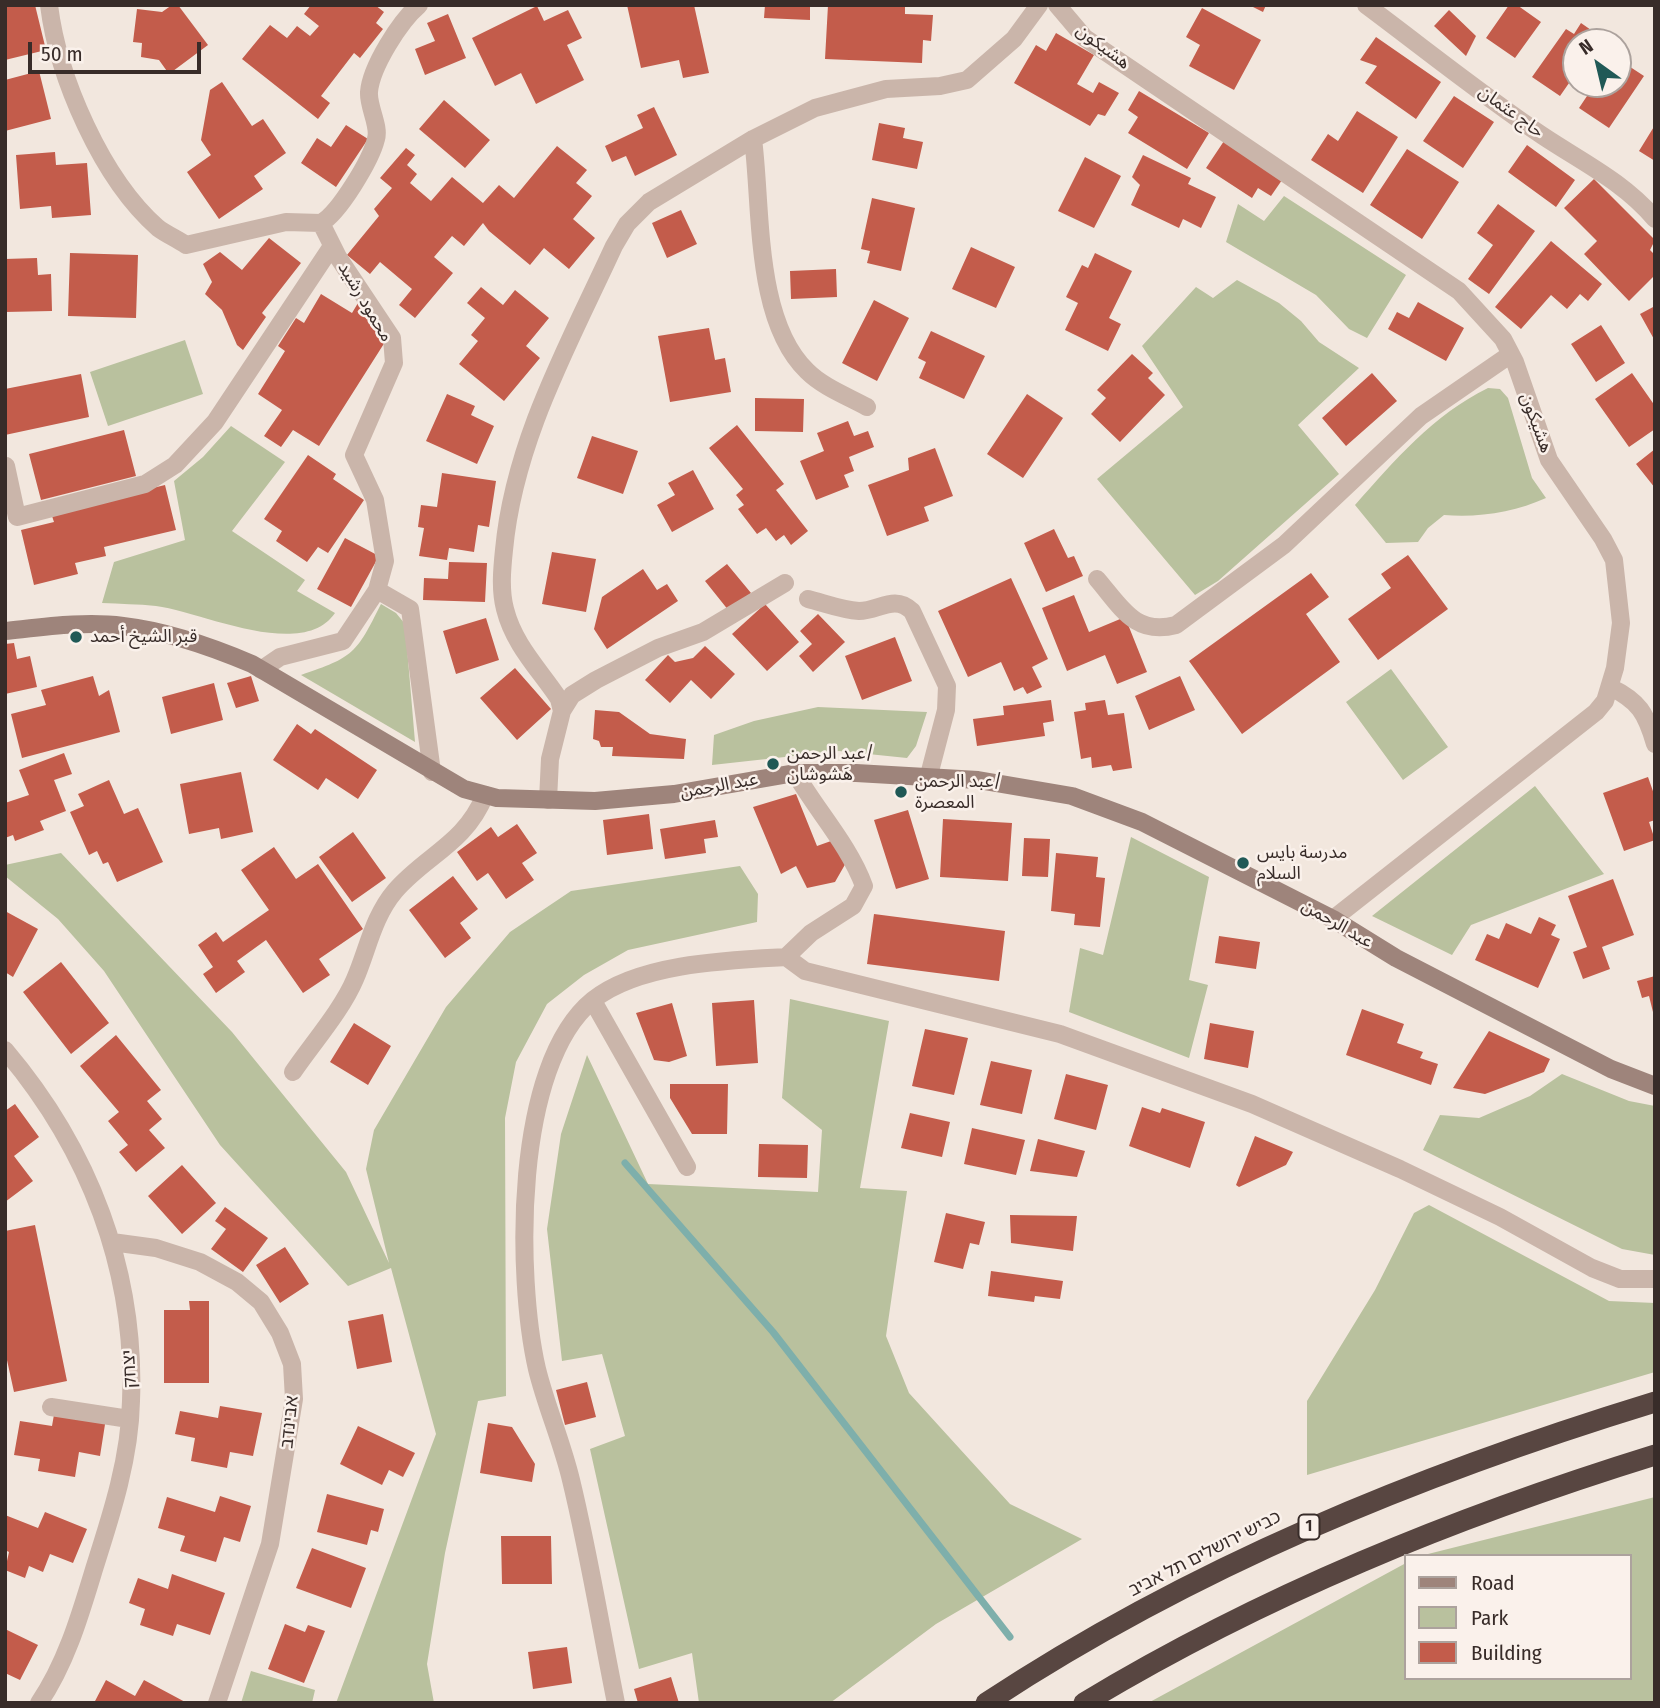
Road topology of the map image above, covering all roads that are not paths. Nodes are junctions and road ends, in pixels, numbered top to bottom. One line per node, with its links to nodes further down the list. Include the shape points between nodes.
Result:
1 (49, 5): 8 (street, via 65,72 102,157 159,228 186,245 286,222)
2 (419, 5): 8 (street, via 406,16 369,91 377,136 371,153 332,216)
3 (1039, 5): 6 (street, via 1014,39 967,80 848,97)
4 (1057, 5): 10 (street, هشيكون, via 1085,38 1459,291)
5 (1366, 5): 7 (street, حاج عثمان, via 1544,137 1626,190)
6 (753, 139): 11 (street, via 760,232 775,311 787,344 807,371); 20 (street, via 649,202 627,224 548,391 517,470 502,563 504,607 513,634 559,699)
7 (1655, 219)
8 (321, 223): 9 (street, محمود رشيد)
9 (332, 246): 12 (street, via 215,422 175,465 145,484 17,517); 15 (street, محمود رشيد, via 391,338 394,363 354,455 375,500 385,561)
10 (1511, 354): 13 (street, via 1421,416 1284,545 1176,625 1146,627 1131,618); 19 (street, هشيكون, via 1549,460 1614,560 1621,624)
11 (867, 407)
12 (6, 466)
13 (1097, 579)
14 (785, 583): 20 (street, via 703,632 658,648 596,680 572,695)
15 (377, 590): 18 (street, via 343,640 280,657); 22 (street, via 410,609)
16 (808, 599): 24 (street, via 861,611 887,603 904,604 912,611 947,686 946,710)
17 (5, 631): 18 (street, عبد الرحمن, via 125,626 216,649)
18 (261, 670): 22 (street, عبد الرحمن)
19 (1610, 687): 21 (street, via 1639,705); 27 (street, هشيكون, via 1596,712)
20 (562, 711): 26 (street, via 550,759)
21 (1655, 744)
22 (432, 772): 25 (street, عبد الرحمن)
23 (795, 773): 24 (street, عبد الرحمن); 26 (street, عبد الرحمن, via 635,799); 28 (street, via 856,863 864,886 853,906 811,933)
24 (929, 775): 27 (street, عبد الرحمن, via 1040,790 1101,805)
25 (485, 795): 26 (street, عبد الرحمن); 31 (street, via 456,841 395,891 369,937 355,981)
26 (548, 800)
27 (1333, 919): 32 (street, عبد الرحمن, via 1395,958 1611,1069)
28 (786, 957): 29 (street, via 706,962 623,982); 35 (street, via 805,971 1060,1034 1252,1104 1512,1223 1592,1268 1620,1279)
29 (593, 1001): 33 (street); 42 (street, via 570,1026 538,1099 527,1180 524,1262 537,1367 571,1479)
30 (5, 1050): 34 (street, יצחק, via 54,1115 85,1170)
31 (293, 1072)
32 (1655, 1086)
33 (687, 1167)
34 (112, 1242): 38 (street, יצחק, via 127,1326); 41 (street, אבינדב, via 167,1251 237,1282 261,1302 292,1363 294,1399 270,1544)
35 (1655, 1279)
36 (1655, 1402): 43 (highway, כביש ירושלים תל אביב / 1, via 1542,1436 1316,1524 1106,1630)
37 (51, 1407): 38 (street)
38 (129, 1419): 40 (street, יצחק, via 122,1473 98,1559 77,1625)
39 (1655, 1455): 44 (highway, via 1457,1521 1336,1571 1232,1620)
40 (39, 1703)
41 (217, 1703)
42 (617, 1703)
43 (986, 1703)
44 (1084, 1703)

